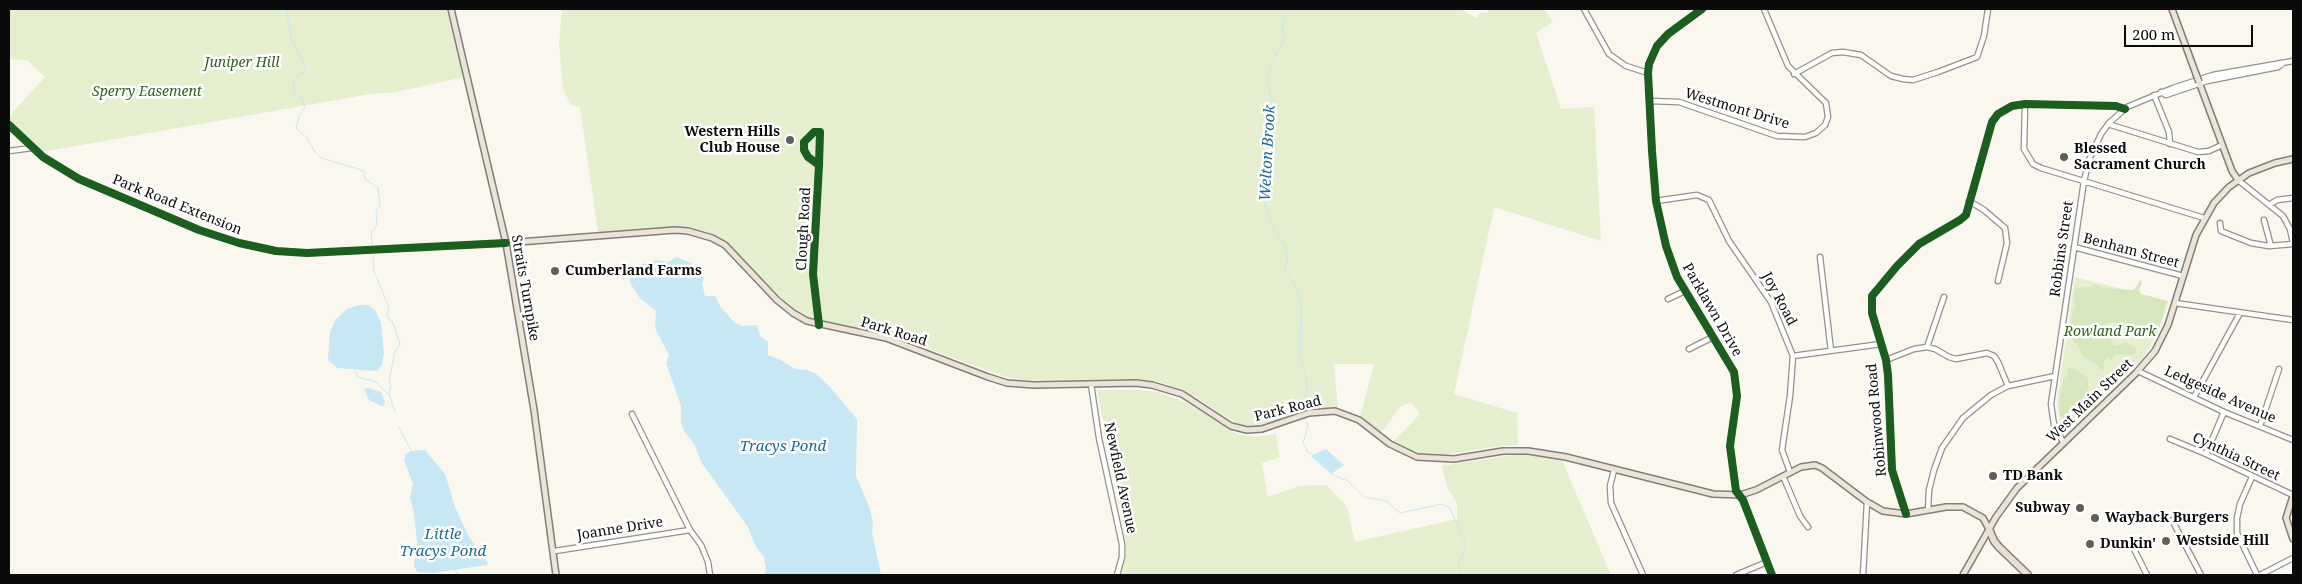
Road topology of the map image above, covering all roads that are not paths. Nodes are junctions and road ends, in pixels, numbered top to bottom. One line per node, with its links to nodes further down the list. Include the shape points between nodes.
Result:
1 (451, 9): 34 (main road, Straits Turnpike)
2 (1584, 9): 9 (street, via 1609,54 1626,66)
3 (1702, 9): 9 (street, Parklawn Drive, via 1668,34 1652,57)
4 (1764, 9): 10 (street, Westmont Drive)
5 (1988, 9): 10 (street, via 1977,57 1938,72 1913,80 1903,79 1891,76 1861,55 1843,52 1832,53)
6 (2172, 9): 11 (main road, bridge)
7 (2293, 61): 8 (street, Robbins Street)
8 (2284, 62): 11 (street, Robbins Street, via 2278,67); 12 (street, Robbins Street, via 2206,77)
9 (1648, 73): 14 (street, Parklawn Drive)
10 (1794, 74): 14 (street, Westmont Drive, via 1826,102 1828,110 1825,126 1805,137 1776,136 1679,102)
11 (2200, 82): 12 (street, Robbins Street, via 2166,95); 20 (main road)
12 (2161, 92): 13 (street, Robbins Street)
13 (2154, 95): 16 (street, Robbins Street); 19 (street, via 2169,132)
14 (1650, 100): 28 (street, Parklawn Drive)
15 (2025, 104): 16 (street, Robinwood Road, via 2116,106); 26 (street, via 2023,135 2027,157 2041,168); 29 (street, Robinwood Road, via 2004,110 1992,122)
16 (2125, 109): 17 (street, Robbins Street)
17 (2108, 124): 19 (street); 26 (street, Robbins Street, via 2092,154)
18 (9, 125): 21 (street, Park Road Extension)
19 (2170, 144): 20 (street, via 2198,152)
20 (2222, 145): 25 (main road)
21 (32, 148): 22 (street); 34 (street, Park Road Extension, via 86,182 200,230 258,248 307,253)
22 (9, 151)
23 (2293, 159): 25 (main road, West Main Street, via 2269,165)
24 (819, 165): 24 (street, Clough Road, via 804,150 804,142 814,132 820,132); 47 (street, Clough Road, via 813,274)
25 (2238, 180): 30 (street); 31 (main road, West Main Street, via 2218,198)
26 (2084, 181): 31 (street); 37 (street, Robbins Street)
27 (2293, 198): 30 (street, via 2277,200)
28 (1656, 201): 41 (street, Parklawn Drive, via 1671,263); 53 (street, Joy Road, via 1697,195 1710,200 1729,241 1768,295)
29 (1969, 201): 40 (street, via 2005,228 2007,243); 49 (street, Robinwood Road, via 1966,214 1960,220 1919,244 1872,296 1872,313)
30 (2269, 205): 35 (street, via 2284,219)
31 (2204, 218): 39 (main road, West Main Street)
32 (2264, 220): 36 (street)
33 (2220, 223): 36 (street, via 2220,230 2225,234 2251,244)
34 (506, 243): 47 (main road, Park Road, via 674,230 701,234 725,245 793,313); 83 (main road, Straits Turnpike)
35 (2293, 244): 36 (street)
36 (2271, 246)
37 (2074, 247): 39 (street, Benham Street); 57 (street, Robbins Street)
38 (1820, 257): 52 (street)
39 (2183, 276): 44 (main road, West Main Street)
40 (1998, 282)
41 (1685, 291): 43 (street); 48 (street, Parklawn Drive)
42 (1944, 297): 50 (street)
43 (1668, 300)
44 (2174, 303): 45 (street); 56 (main road, West Main Street, via 2160,342)
45 (2240, 313): 46 (street); 60 (street)
46 (2293, 320)
47 (819, 324): 58 (main road, Park Road, via 886,338 1007,383)
48 (1713, 337): 51 (street); 72 (street, Parklawn Drive, via 1728,360 1737,384 1730,446 1736,491)
49 (1881, 344): 52 (street); 54 (street, Robinwood Road)
50 (1927, 347): 54 (street); 59 (street, via 1956,359 1987,353 1994,356)
51 (1689, 349)
52 (1831, 351): 53 (street)
53 (1793, 356): 69 (street, Joy Road, via 1782,450)
54 (1886, 360): 76 (street, Robinwood Road, via 1892,470)
55 (2279, 369): 63 (street)
56 (2138, 371): 60 (street, Ledgeside Avenue); 66 (main road, West Main Street)
57 (2055, 376): 59 (street); 66 (street, Robbins Street, via 2051,411 2056,431)
58 (1091, 384): 68 (main road, Park Road, via 1136,383 1165,388 1190,398 1231,426 1247,430 1262,429 1309,413 1335,411 1359,420 1402,451 1425,459 1528,451); 88 (street, Newfield Avenue, via 1098,438 1122,544)
59 (2008, 386): 75 (street, via 1991,395 1963,418 1942,448 1929,490)
60 (2194, 396): 61 (street, Ledgeside Avenue)
61 (2224, 412): 63 (street, Ledgeside Avenue); 67 (street)
62 (632, 414): 80 (street)
63 (2260, 426): 65 (street, Ledgeside Avenue)
64 (2170, 439): 67 (street, Cynthia Street)
65 (2293, 440)
66 (2063, 442): 79 (main road, West Main Street, via 2017,488)
67 (2206, 454): 71 (street, Cynthia Street)
68 (1614, 470): 72 (main road, Park Road, via 1713,494); 89 (street, via 1610,486 1612,503)
69 (1790, 472): 70 (main road, Park Road); 74 (main road, Park Road, via 1809,464 1819,466)
70 (1783, 476): 72 (main road, Park Road); 78 (street)
71 (2252, 477): 73 (street, Cynthia Street); 97 (street, via 2240,504 2237,533)
72 (1740, 496): 85 (street, Parklawn Drive)
73 (2293, 496): 81 (main road, via 2286,518)
74 (1867, 502): 76 (main road, Park Road, via 1883,511); 92 (street)
75 (1928, 510): 76 (main road, Park Road); 79 (main road, Park Road, via 1963,507 1983,518)
76 (1906, 514)
77 (2172, 520): 96 (street)
78 (1808, 527)
79 (1989, 529): 93 (main road, West Main Street); 94 (highway, via 1999,547)
80 (690, 530): 83 (street, Joanne Drive); 87 (street, via 701,545)
81 (2293, 539)
82 (2130, 542): 95 (street)
83 (555, 551): 86 (main road, Straits Turnpike)
84 (2293, 558): 97 (street)
85 (1766, 562): 90 (street); 91 (street, Parklawn Drive)
86 (556, 575)
87 (710, 575)
88 (1117, 575)
89 (1643, 575)
90 (1736, 575)
91 (1772, 575)
92 (1863, 575)
93 (1963, 575)
94 (2028, 575)
95 (2147, 575)
96 (2201, 575)
97 (2258, 575)

